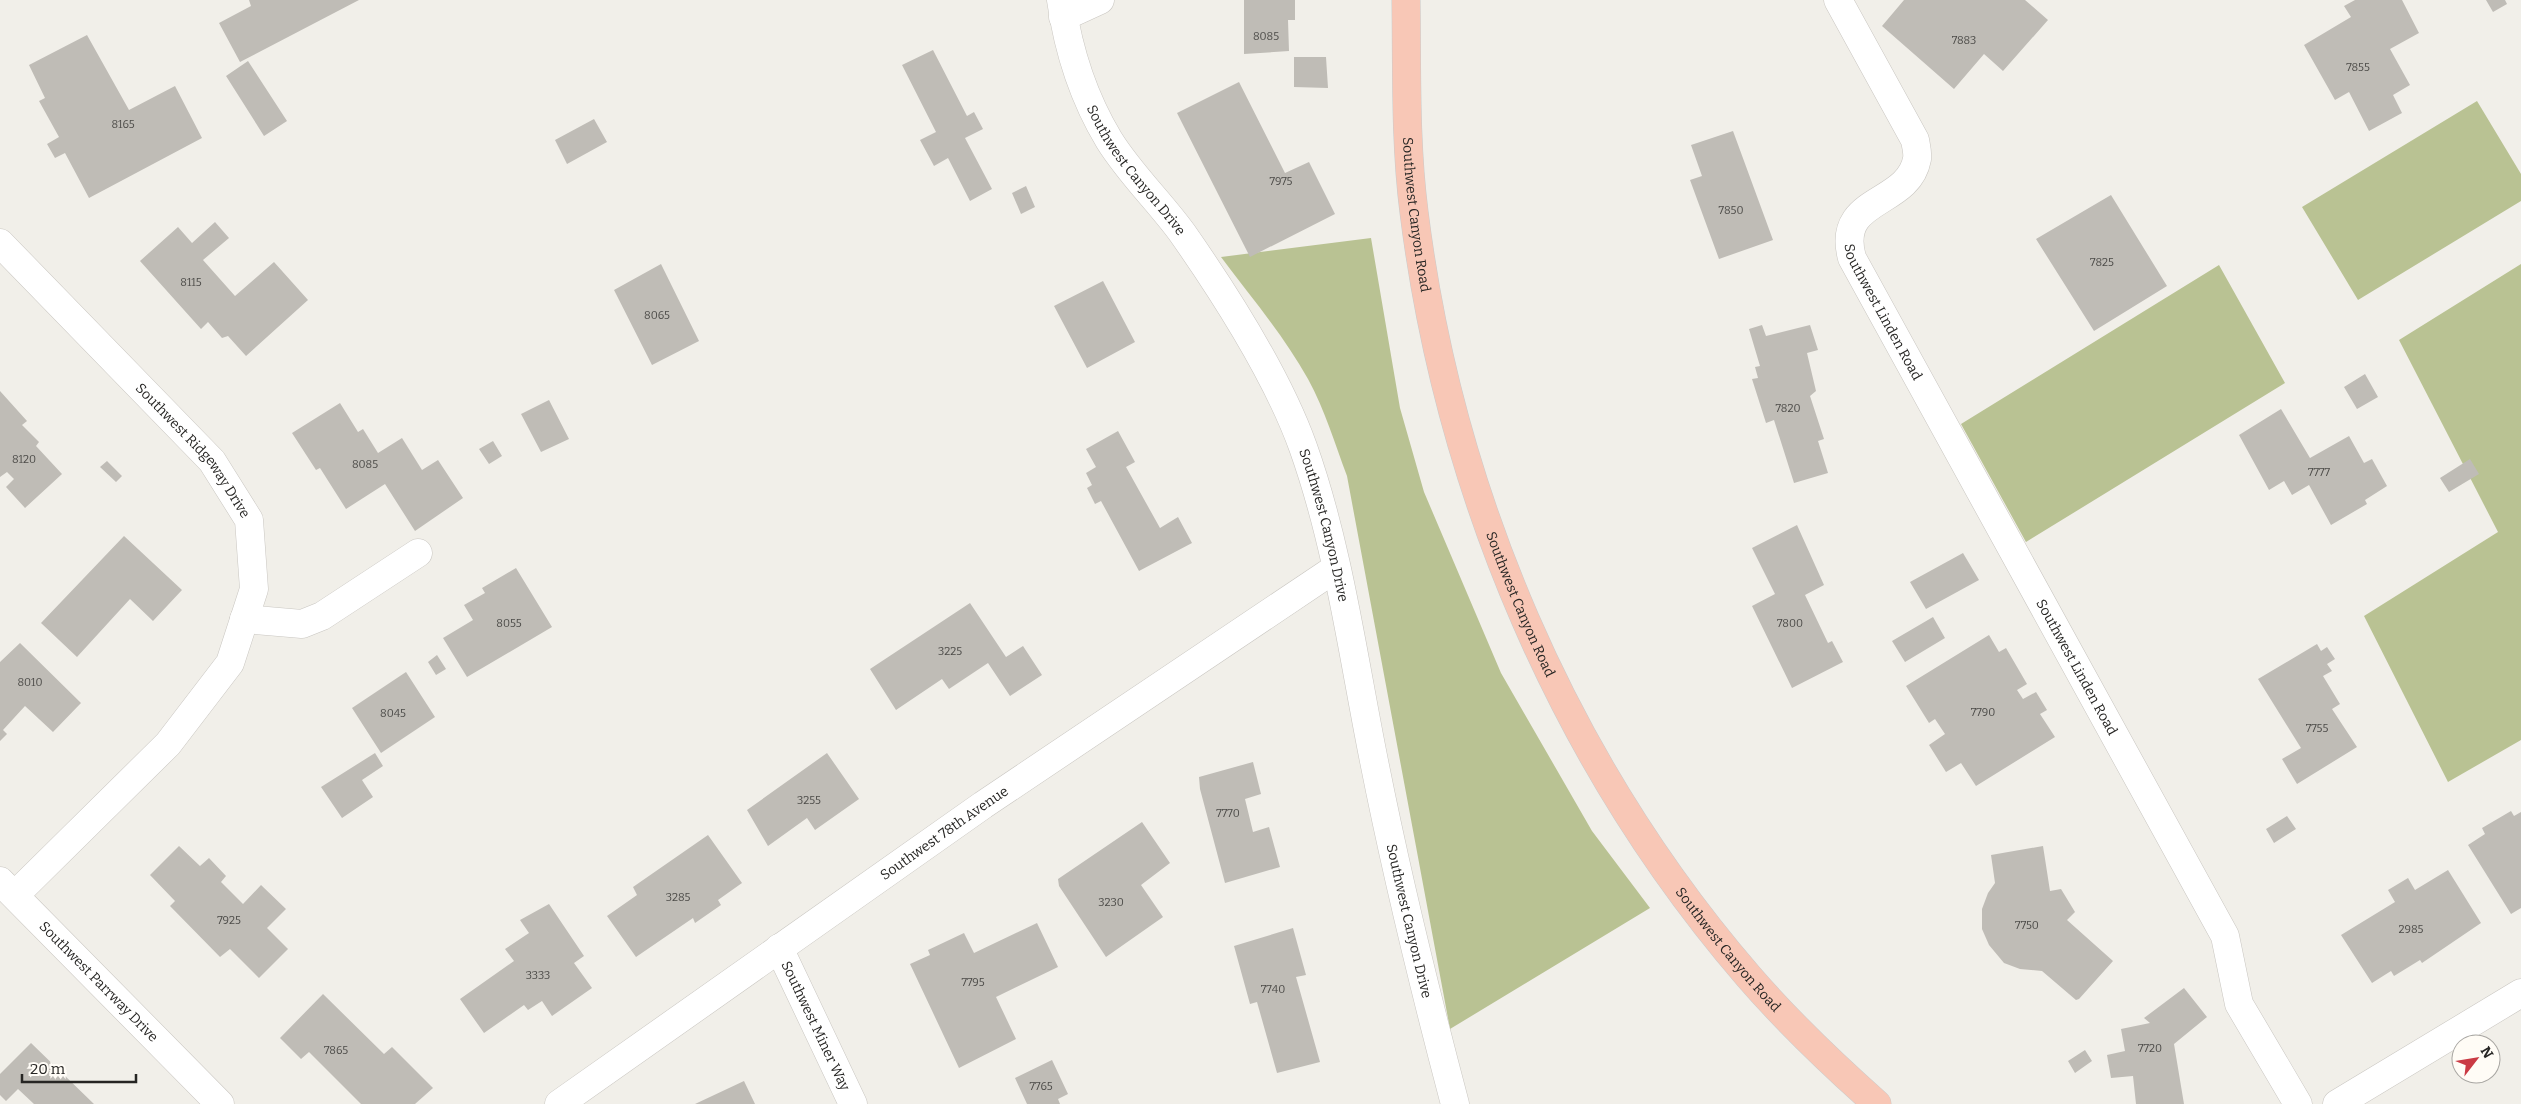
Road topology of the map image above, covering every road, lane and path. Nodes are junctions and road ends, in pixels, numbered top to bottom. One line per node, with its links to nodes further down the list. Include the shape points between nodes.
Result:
1 (1100, 0): 4 (street)
2 (1406, 0): 16 (main road, Southwest Canyon Road, via 1414,211 1437,352 1461,446 1492,539 1528,625 1572,718 1623,807 1683,895 1750,978 1829,1061)
3 (1838, 0): 17 (street, Southwest Linden Road, via 1911,132 1918,157 1906,182 1860,214 1848,233 1852,258 2225,936 2239,1004)
4 (1062, 8): 7 (street, Southwest Canyon Drive, via 1066,38 1076,70 1110,141 1182,233 1240,320 1268,371 1302,445 1327,525)
5 (0, 243): 8 (street, Southwest Ridgeway Drive, via 212,461 249,520 254,589)
6 (418, 553): 8 (street, via 322,616 302,624)
7 (1336, 568): 10 (street, Southwest 78th Avenue, via 983,805); 15 (street, Southwest Canyon Drive, via 1379,787 1418,961)
8 (244, 619): 9 (street, Southwest Ridgeway Drive, via 230,663 168,744)
9 (7, 888): 12 (street, Southwest Parrway Drive)
10 (779, 948): 13 (street, Southwest 78th Avenue); 14 (street, Southwest Miner Way)
11 (2521, 993): 18 (street)
12 (220, 1104)
13 (559, 1104)
14 (853, 1104)
15 (1456, 1104)
16 (1877, 1104)
17 (2298, 1104)
18 (2337, 1104)

